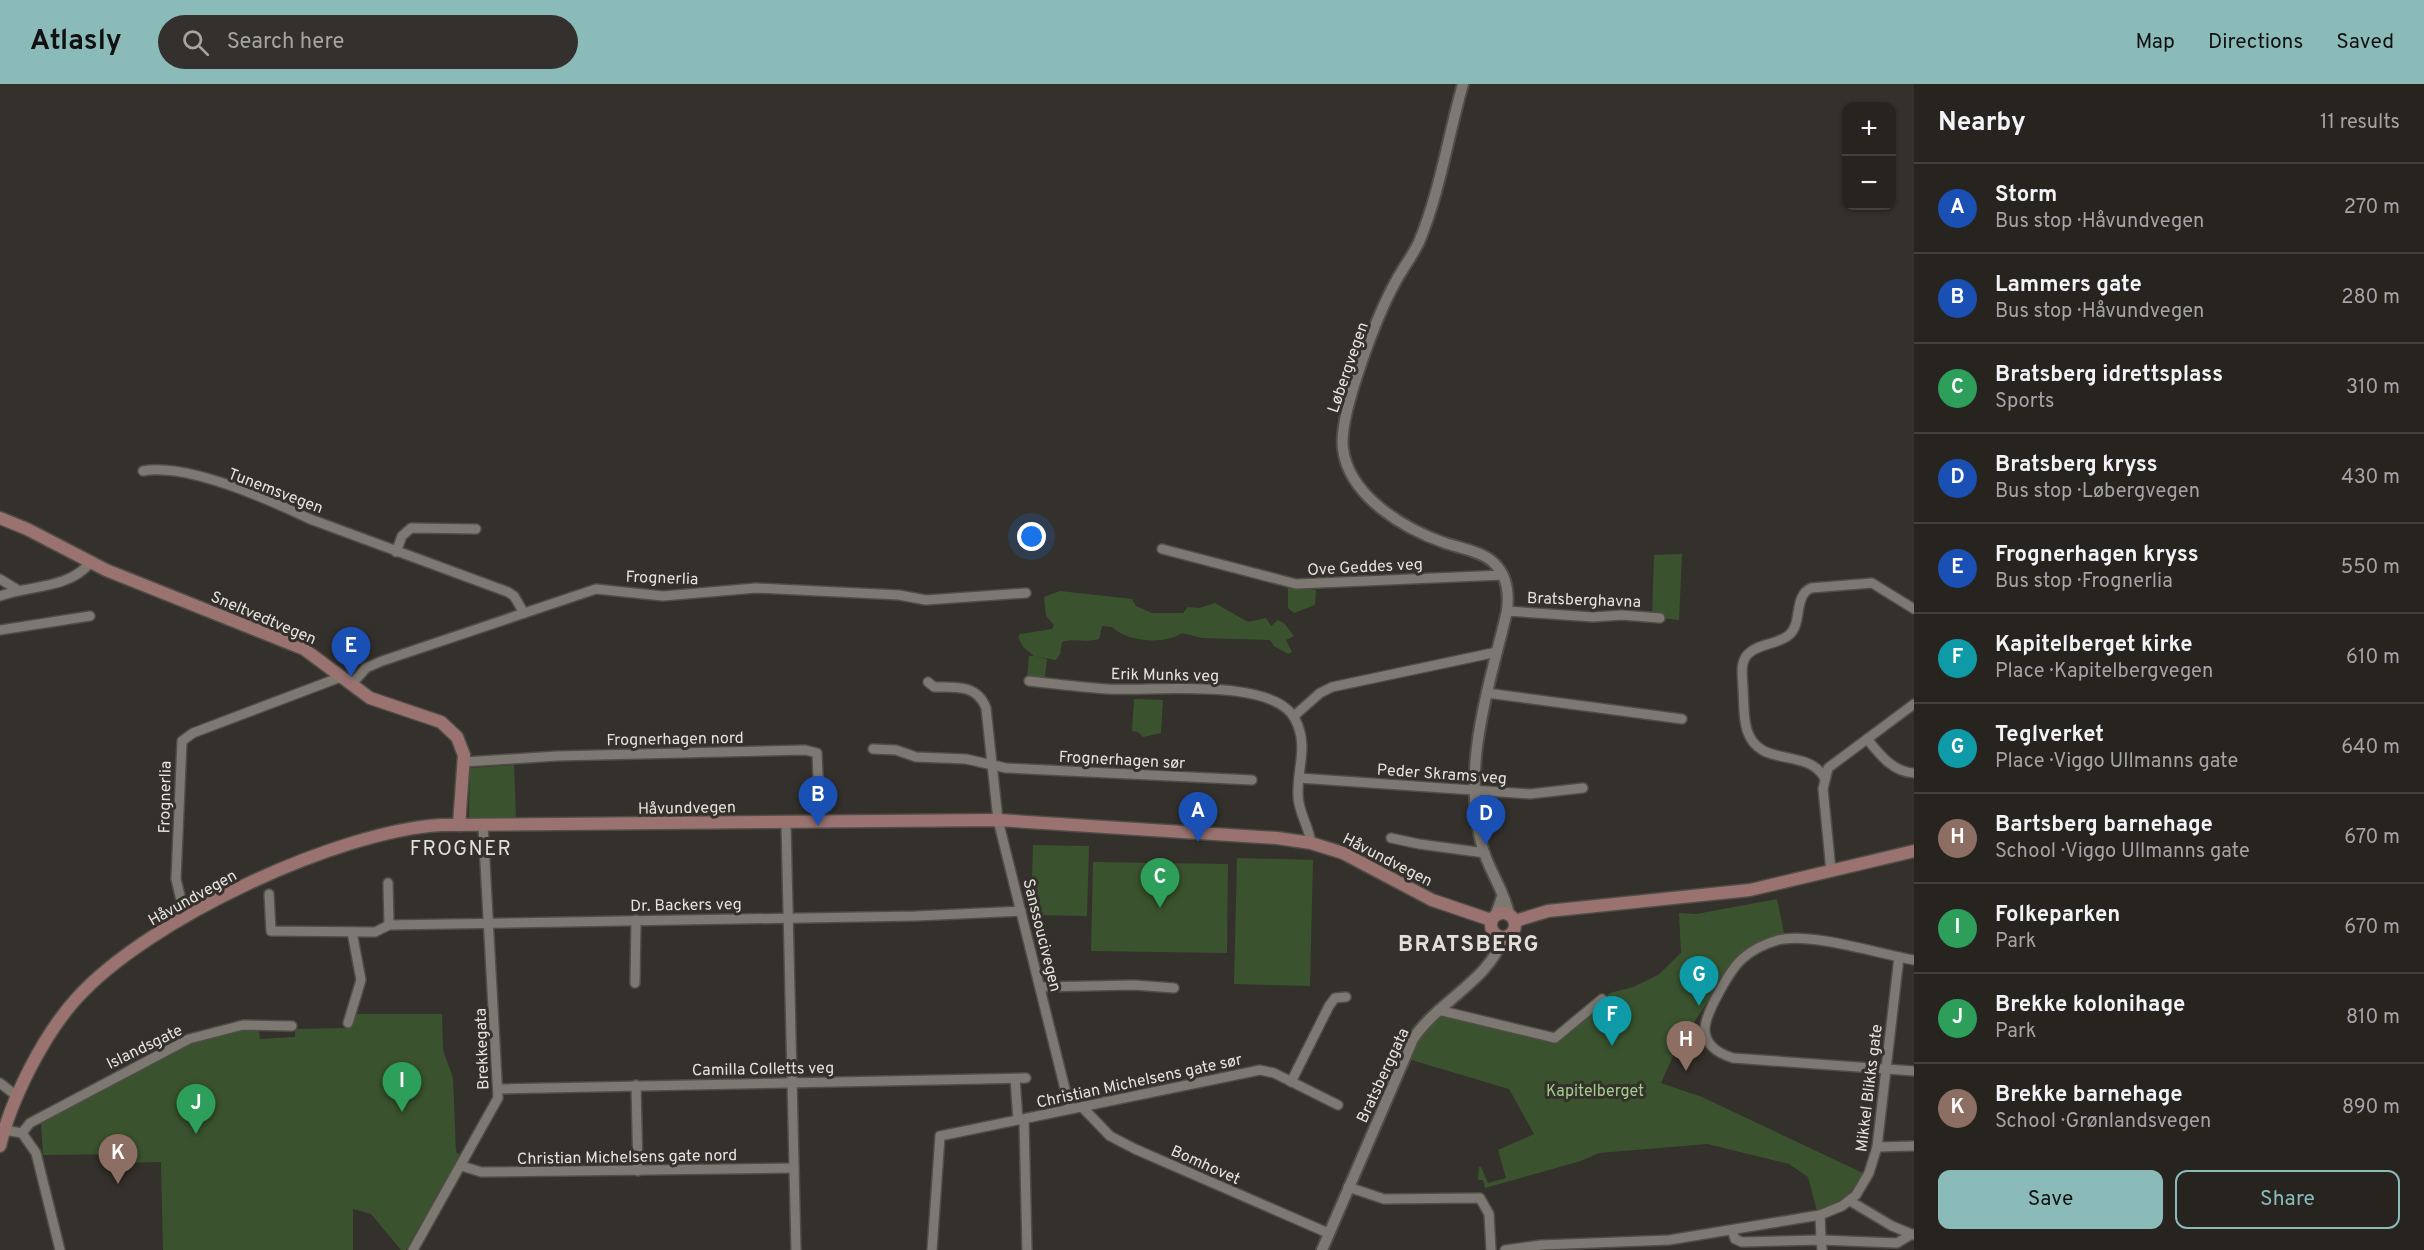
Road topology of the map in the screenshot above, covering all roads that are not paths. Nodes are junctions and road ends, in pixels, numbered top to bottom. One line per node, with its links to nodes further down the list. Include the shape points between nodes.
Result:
1 (1463, 84): 8 (street, Løbergvegen, via 1435,194 1418,243 1385,304 1346,408 1343,449 1355,480 1389,514 1425,535 1490,560)
2 (143, 471): 6 (street, Tunemsvegen, via 185,473 281,504)
3 (0, 518): 7 (main road, Sneltvedtvegen)
4 (476, 529): 6 (street, via 411,528 402,536)
5 (1161, 549): 8 (street, Ove Geddes veg, via 1296,584)
6 (396, 552): 15 (street, Tunemsvegen, via 508,592)
7 (90, 563): 10 (street, via 73,579); 20 (main road, Sneltvedtvegen, via 304,649)
8 (1503, 575): 14 (street, via 1508,589)
9 (0, 579): 10 (street)
10 (18, 590): 12 (street)
11 (1026, 593): 15 (street, Frognerlia, via 926,600 899,595 756,588 663,596 596,589)
12 (0, 597)
13 (1914, 609): 33 (street, via 1872,583 1811,588 1801,598 1790,635 1745,657 1744,717 1750,739 1765,753 1808,763)
14 (1507, 611): 17 (street, Bratsberghavna); 19 (street)
15 (524, 613): 23 (street, Frognerlia, via 382,661 366,668)
16 (90, 616): 18 (street)
17 (1660, 618)
18 (0, 630)
19 (1497, 652): 24 (street); 26 (street, via 1332,687)
20 (341, 677): 23 (main road, Sneltvedtvegen); 51 (street, Frognerlia, via 193,733 182,741 176,879)
21 (1029, 681): 26 (street, Erik Munks veg, via 1107,689 1235,691 1278,704)
22 (928, 682): 31 (street, Sanssoucivegen, via 934,687 966,688 982,698)
23 (351, 685): 30 (main road, Sneltvedtvegen, via 379,702 441,722 459,741)
24 (1487, 693): 27 (street); 37 (street, via 1476,745)
25 (1914, 704): 28 (street)
26 (1294, 716): 34 (street, via 1304,748)
27 (1682, 719)
28 (1867, 739): 32 (street, via 1890,764); 33 (street, via 1833,762)
29 (873, 749): 31 (street, via 897,750 916,757 966,759)
30 (464, 762): 39 (street, Frognerhagen nord, via 805,750 817,753); 41 (main road, Sneltvedtvegen)
31 (991, 767): 35 (street, Frognerhagen sør); 38 (street, Sanssoucivegen)
32 (1914, 773)
33 (1824, 777): 47 (street)
34 (1299, 778): 37 (street, Peder Skrams veg); 44 (street, via 1298,796)
35 (1252, 780)
36 (1583, 788): 37 (street, Peder Skrams veg, via 1530,794)
37 (1474, 792): 46 (street)
38 (999, 820): 39 (main road, Håvundvegen); 44 (main road, Håvundvegen); 50 (street, Sanssoucivegen)
39 (820, 822): 40 (main road, Håvundvegen)
40 (786, 823): 42 (main road, Håvundvegen); 52 (street)
41 (459, 825): 42 (main road, Håvundvegen); 51 (main road, Håvundvegen, via 405,828 353,844 270,873)
42 (483, 826): 55 (street, Brekkegata)
43 (1391, 838): 46 (street)
44 (1311, 843): 53 (main road, Håvundvegen, via 1354,858 1432,900)
45 (1914, 851): 47 (main road)
46 (1485, 853): 53 (street, via 1502,897)
47 (1831, 871): 53 (main road, via 1726,894)
48 (388, 884): 56 (street)
49 (269, 894): 57 (street, Dr. Backers veg, via 270,931)
50 (1021, 911): 52 (street, Dr. Backers veg); 62 (street, Sanssoucivegen)
51 (185, 917): 78 (main road, Håvundvegen, via 122,959 77,997 51,1033)
52 (790, 917): 54 (street, Dr. Backers veg); 75 (street)
53 (1503, 917): 58 (main road, via 1514,930); 58 (main road, via 1492,932)
54 (636, 920): 55 (street, Dr. Backers veg); 61 (street)
55 (489, 923): 56 (street, Dr. Backers veg); 77 (street, Brekkegata)
56 (389, 925): 57 (street, Dr. Backers veg, via 375,932)
57 (352, 932): 67 (street, via 361,980)
58 (1503, 937): 66 (street, Bratsberggata, via 1495,957)
59 (1899, 957): 60 (street); 69 (street, Mikkel Blikks gate); 69 (street, via 1817,940 1787,938 1755,949 1734,967 1705,1025 1705,1034 1714,1050 1733,1058)
60 (1914, 960)
61 (635, 982)
62 (1040, 987): 63 (street); 81 (street, Sanssoucivegen)
63 (1174, 988)
64 (1346, 997): 73 (street, via 1335,998 1329,1006)
65 (1602, 999): 66 (street, via 1555,1038)
66 (1438, 1010): 91 (street, Bratsberggata, via 1405,1054)
67 (348, 1023)
68 (292, 1026): 84 (street, Islandsgate, via 231,1027 177,1043 30,1123)
69 (1885, 1070): 70 (street); 87 (street, Mikkel Blikks gate)
70 (1914, 1071)
71 (1026, 1078): 72 (street, Camilla Colletts veg)
72 (1015, 1079): 75 (street, Camilla Colletts veg); 82 (street)
73 (1291, 1082): 79 (street, Christian Michelsens gate sør); 80 (street, Christian Michelsens gate sør, via 1260,1071)
74 (0, 1083): 78 (street)
75 (793, 1083): 76 (street, Camilla Colletts veg); 89 (street)
76 (636, 1085): 77 (street, Camilla Colletts veg); 90 (street)
77 (499, 1089): 88 (street, Brekkegata, via 494,1107)
78 (18, 1097): 83 (main road, Håvundvegen)
79 (1338, 1105)
80 (1083, 1107): 81 (street, Christian Michelsens gate sør); 95 (street, Bomhovet, via 1110,1136 1135,1149)
81 (1070, 1109): 82 (street, Christian Michelsens gate sør)
82 (1021, 1119): 101 (street, Christian Michelsens gate sør, via 940,1136); 102 (street)
83 (4, 1130): 84 (street); 85 (main road, Håvundvegen)
84 (22, 1133): 98 (street, via 36,1153)
85 (0, 1145)
86 (1914, 1146): 87 (street)
87 (1877, 1147): 92 (street, Mikkel Blikks gate, via 1869,1173)
88 (462, 1166): 90 (street, Christian Michelsens gate nord, via 481,1172); 99 (street, Brekkegata)
89 (794, 1168): 90 (street, Christian Michelsens gate nord); 100 (street)
90 (638, 1171)
91 (1348, 1187): 95 (street, Bratsberggata); 104 (street, via 1384,1199 1475,1196 1487,1207)
92 (1850, 1201): 93 (street); 96 (street)
93 (1820, 1215): 94 (street); 97 (street)
94 (1732, 1230): 97 (street, via 1734,1239 1742,1242); 105 (street, via 1669,1240)
95 (1328, 1233): 103 (street, Bratsberggata)
96 (1913, 1235): 97 (street, via 1897,1243)
97 (1822, 1245)
98 (60, 1250)
99 (413, 1250)
100 (796, 1250)
101 (932, 1250)
102 (1026, 1250)
103 (1322, 1250)
104 (1491, 1250)
105 (1505, 1250)

